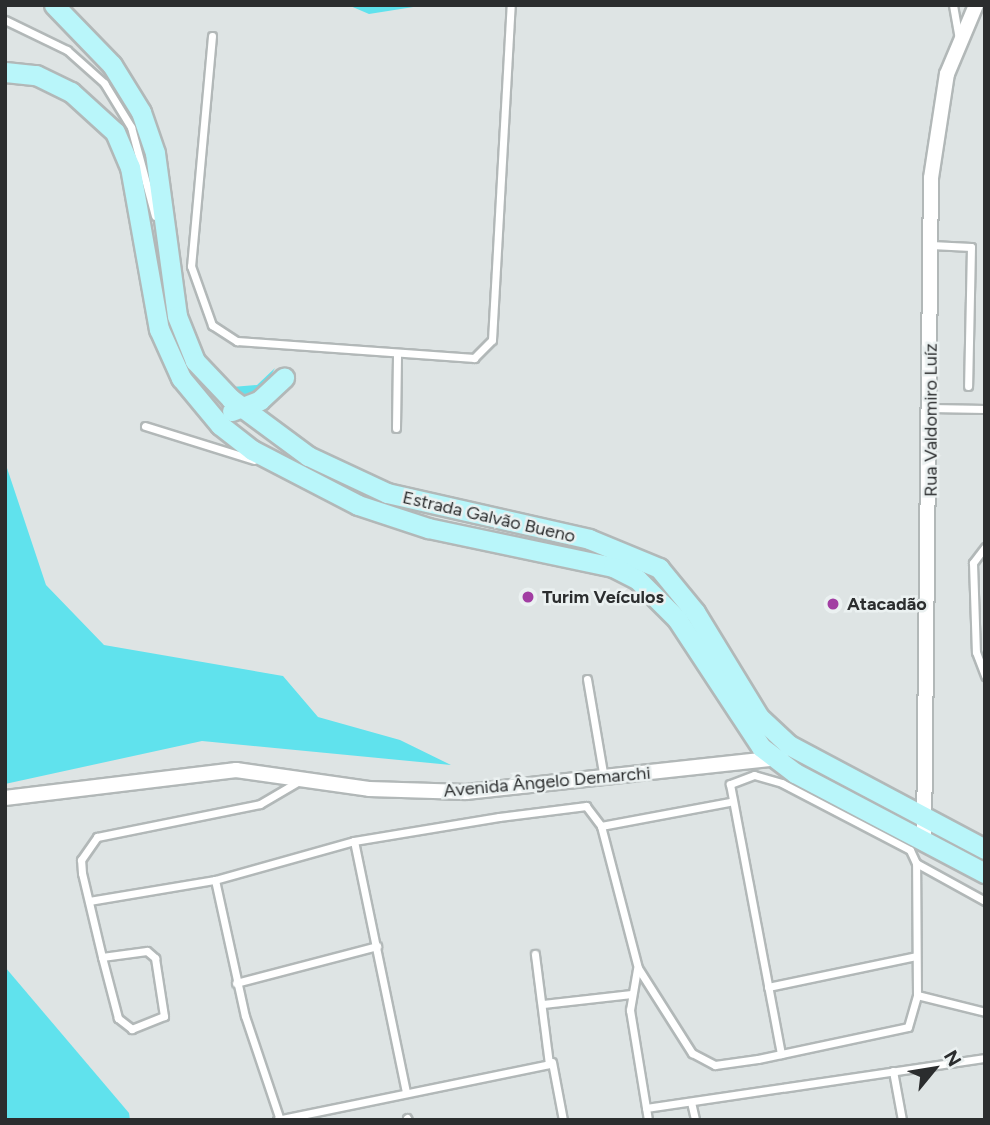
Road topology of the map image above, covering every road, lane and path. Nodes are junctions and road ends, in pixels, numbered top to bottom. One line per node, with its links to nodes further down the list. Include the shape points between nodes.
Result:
1 (54, 5): 12 (main road, Estrada Galvão Bueno, via 112,65 141,112 155,153)
2 (511, 5): 13 (lane, via 492,340 474,358)
3 (953, 5): 7 (lane)
4 (976, 5): 7 (street, Rua Valdomiro Luíz)
5 (5, 20): 9 (lane, via 55,43 91,70 124,112)
6 (212, 36): 13 (lane, via 191,266 212,325 237,341)
7 (959, 38): 10 (street, Rua Valdomiro Luíz, via 936,123)
8 (5, 72): 11 (main road, Estrada Galvão Bueno, via 36,75 71,92 115,132 130,167)
9 (140, 151): 11 (lane); 12 (lane)
10 (931, 245): 15 (lane, via 971,247); 16 (street, Rua Valdomiro Luíz)
11 (148, 270): 18 (main road, via 182,355 209,397 222,408); 21 (main road, Estrada Galvão Bueno, via 159,330 181,378 220,425)
12 (168, 274): 18 (main road, Estrada Galvão Bueno, via 195,361)
13 (397, 355): 20 (lane)
14 (284, 378): 18 (main road)
15 (968, 386)
16 (931, 408): 17 (lane); 30 (street, Rua Valdomiro Luíz)
17 (985, 409)
18 (243, 410): 25 (main road, Estrada Galvão Bueno, via 308,456 387,493 589,539 659,568 695,611)
19 (145, 426): 21 (lane)
20 (396, 428)
21 (279, 465): 25 (main road, Estrada Galvão Bueno, via 358,505 428,528 582,558 637,579 677,619 744,724)
22 (985, 547): 23 (lane, via 973,563 976,652)
23 (985, 676)
24 (587, 679): 27 (lane)
25 (784, 753): 27 (street, Avenida Ângelo Demarchi); 30 (main road); 33 (main road)
26 (302, 778): 27 (street, Avenida Ângelo Demarchi, via 466,792); 28 (street, Avenida Ângelo Demarchi, via 236,770); 38 (lane, via 260,804 97,836 81,860)
27 (604, 779)
28 (5, 798)
29 (729, 802): 31 (lane); 35 (lane, via 733,779 763,776 900,842); 46 (lane)
30 (928, 819): 33 (street, Rua Valdomiro Luíz); 34 (main road)
31 (601, 826): 32 (lane, via 594,810 573,806); 44 (lane)
32 (354, 841): 37 (lane); 40 (lane)
33 (924, 841): 36 (main road)
34 (985, 849)
35 (916, 863): 39 (lane); 42 (lane)
36 (985, 873)
37 (215, 880): 38 (lane); 45 (lane)
38 (89, 901): 43 (lane)
39 (985, 901)
40 (377, 946): 45 (lane); 55 (lane)
41 (535, 954): 49 (lane)
42 (916, 956): 46 (lane); 48 (lane)
43 (102, 957): 43 (lane, via 121,1024 132,1029 164,1016 155,958 147,951)
44 (638, 968): 47 (lane); 51 (lane, via 659,1010 702,1062)
45 (236, 983): 58 (lane)
46 (768, 987): 51 (lane)
47 (631, 994): 49 (lane); 57 (lane)
48 (917, 995): 50 (lane); 51 (lane, via 903,1031)
49 (543, 1003): 53 (lane)
50 (985, 1012)
51 (781, 1054)
52 (985, 1058): 54 (lane)
53 (552, 1062): 55 (lane); 59 (lane)
54 (893, 1071): 56 (lane); 62 (lane)
55 (406, 1092): 58 (lane)
56 (691, 1102): 57 (lane); 61 (lane)
57 (646, 1108): 60 (lane)
58 (279, 1120)
59 (563, 1120)
60 (648, 1120)
61 (695, 1120)
62 (902, 1120)

